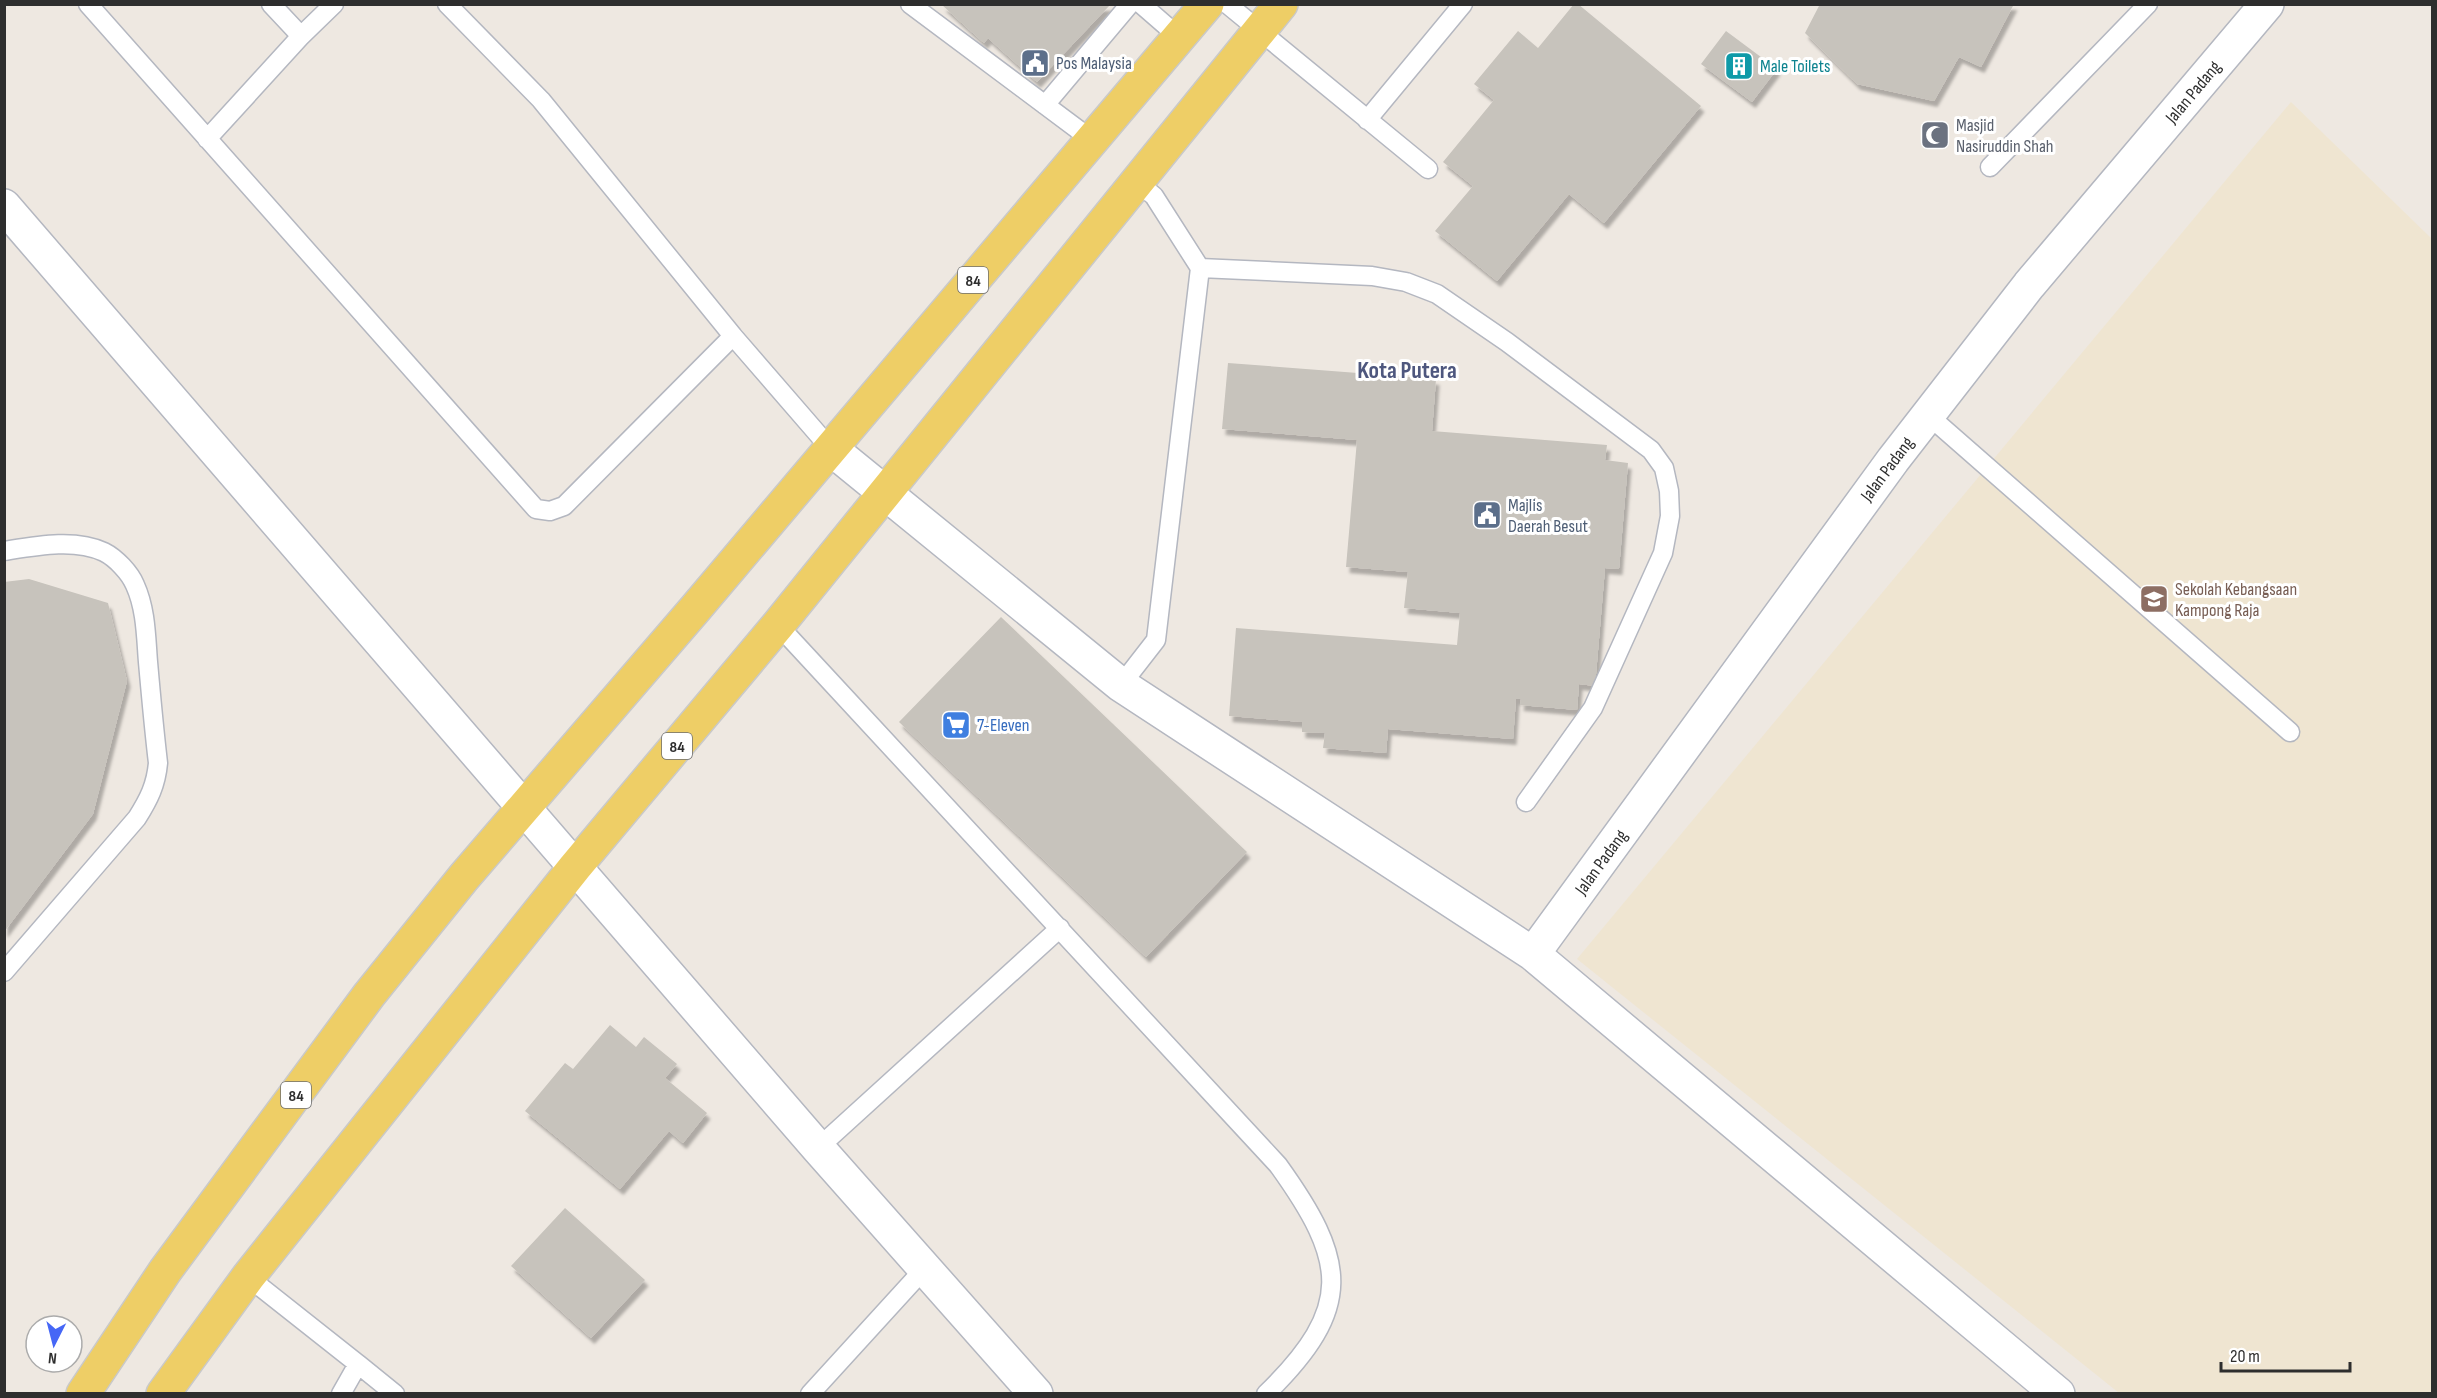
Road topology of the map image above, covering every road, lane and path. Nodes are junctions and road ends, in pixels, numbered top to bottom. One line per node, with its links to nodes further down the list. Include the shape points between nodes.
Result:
1 (88, 4): 19 (lane)
2 (271, 4): 15 (lane)
3 (334, 4): 15 (lane)
4 (447, 4): 26 (lane, via 541,100)
5 (910, 4): 17 (lane)
6 (1130, 4): 17 (lane)
7 (1141, 4): 16 (lane)
8 (1207, 4): 16 (main road, 84)
9 (1227, 4): 14 (lane)
10 (1281, 4): 14 (main road, 84)
11 (1463, 4): 18 (lane)
12 (2148, 4): 21 (lane)
13 (2267, 4): 27 (street, Jalan Padang, via 2029,285)
14 (1259, 31): 18 (lane); 23 (main road, 84)
15 (301, 36): 19 (lane)
16 (1179, 37): 20 (main road, 84)
17 (1045, 105): 20 (lane)
18 (1367, 120): 22 (lane)
19 (207, 139): 26 (lane, via 536,509 550,511 564,506)
20 (1092, 140): 28 (main road, 84)
21 (1990, 167)
22 (1428, 169)
23 (1137, 182): 25 (lane, via 1154,196); 29 (main road, 84)
24 (6, 212): 35 (street)
25 (1200, 268): 32 (lane, via 1156,640); 34 (lane, via 1372,276 1406,282 1437,294 1651,450 1664,468 1670,491 1670,516 1653,579 1593,708)
26 (733, 336): 28 (lane)
27 (1928, 415): 33 (lane); 38 (street, Jalan Padang)
28 (830, 448): 29 (street); 35 (main road, 84)
29 (884, 494): 31 (main road, 84); 32 (street)
30 (4, 551): 39 (lane, via 36,546 90,548 106,553 122,566 135,584 141,603 158,763 156,781 137,818)
31 (778, 625): 36 (main road, 84); 37 (lane)
32 (1121, 685): 38 (street)
33 (2290, 732)
34 (1526, 802)
35 (523, 807): 36 (street); 44 (main road, 84, via 369,995 165,1271)
36 (575, 867): 40 (street); 42 (main road, 84)
37 (1060, 928): 40 (lane); 50 (lane, via 1278,1165 1308,1206 1327,1246 1333,1280 1326,1312 1311,1345)
38 (1533, 954): 51 (street)
39 (4, 972)
40 (818, 1148): 41 (street)
41 (925, 1268): 48 (lane); 49 (street)
42 (249, 1277): 43 (lane); 45 (main road, 84)
43 (358, 1365): 46 (lane); 47 (lane)
44 (83, 1394)
45 (163, 1394)
46 (341, 1394)
47 (395, 1394)
48 (810, 1394)
49 (1036, 1394)
50 (1266, 1394)
51 (2058, 1394)

